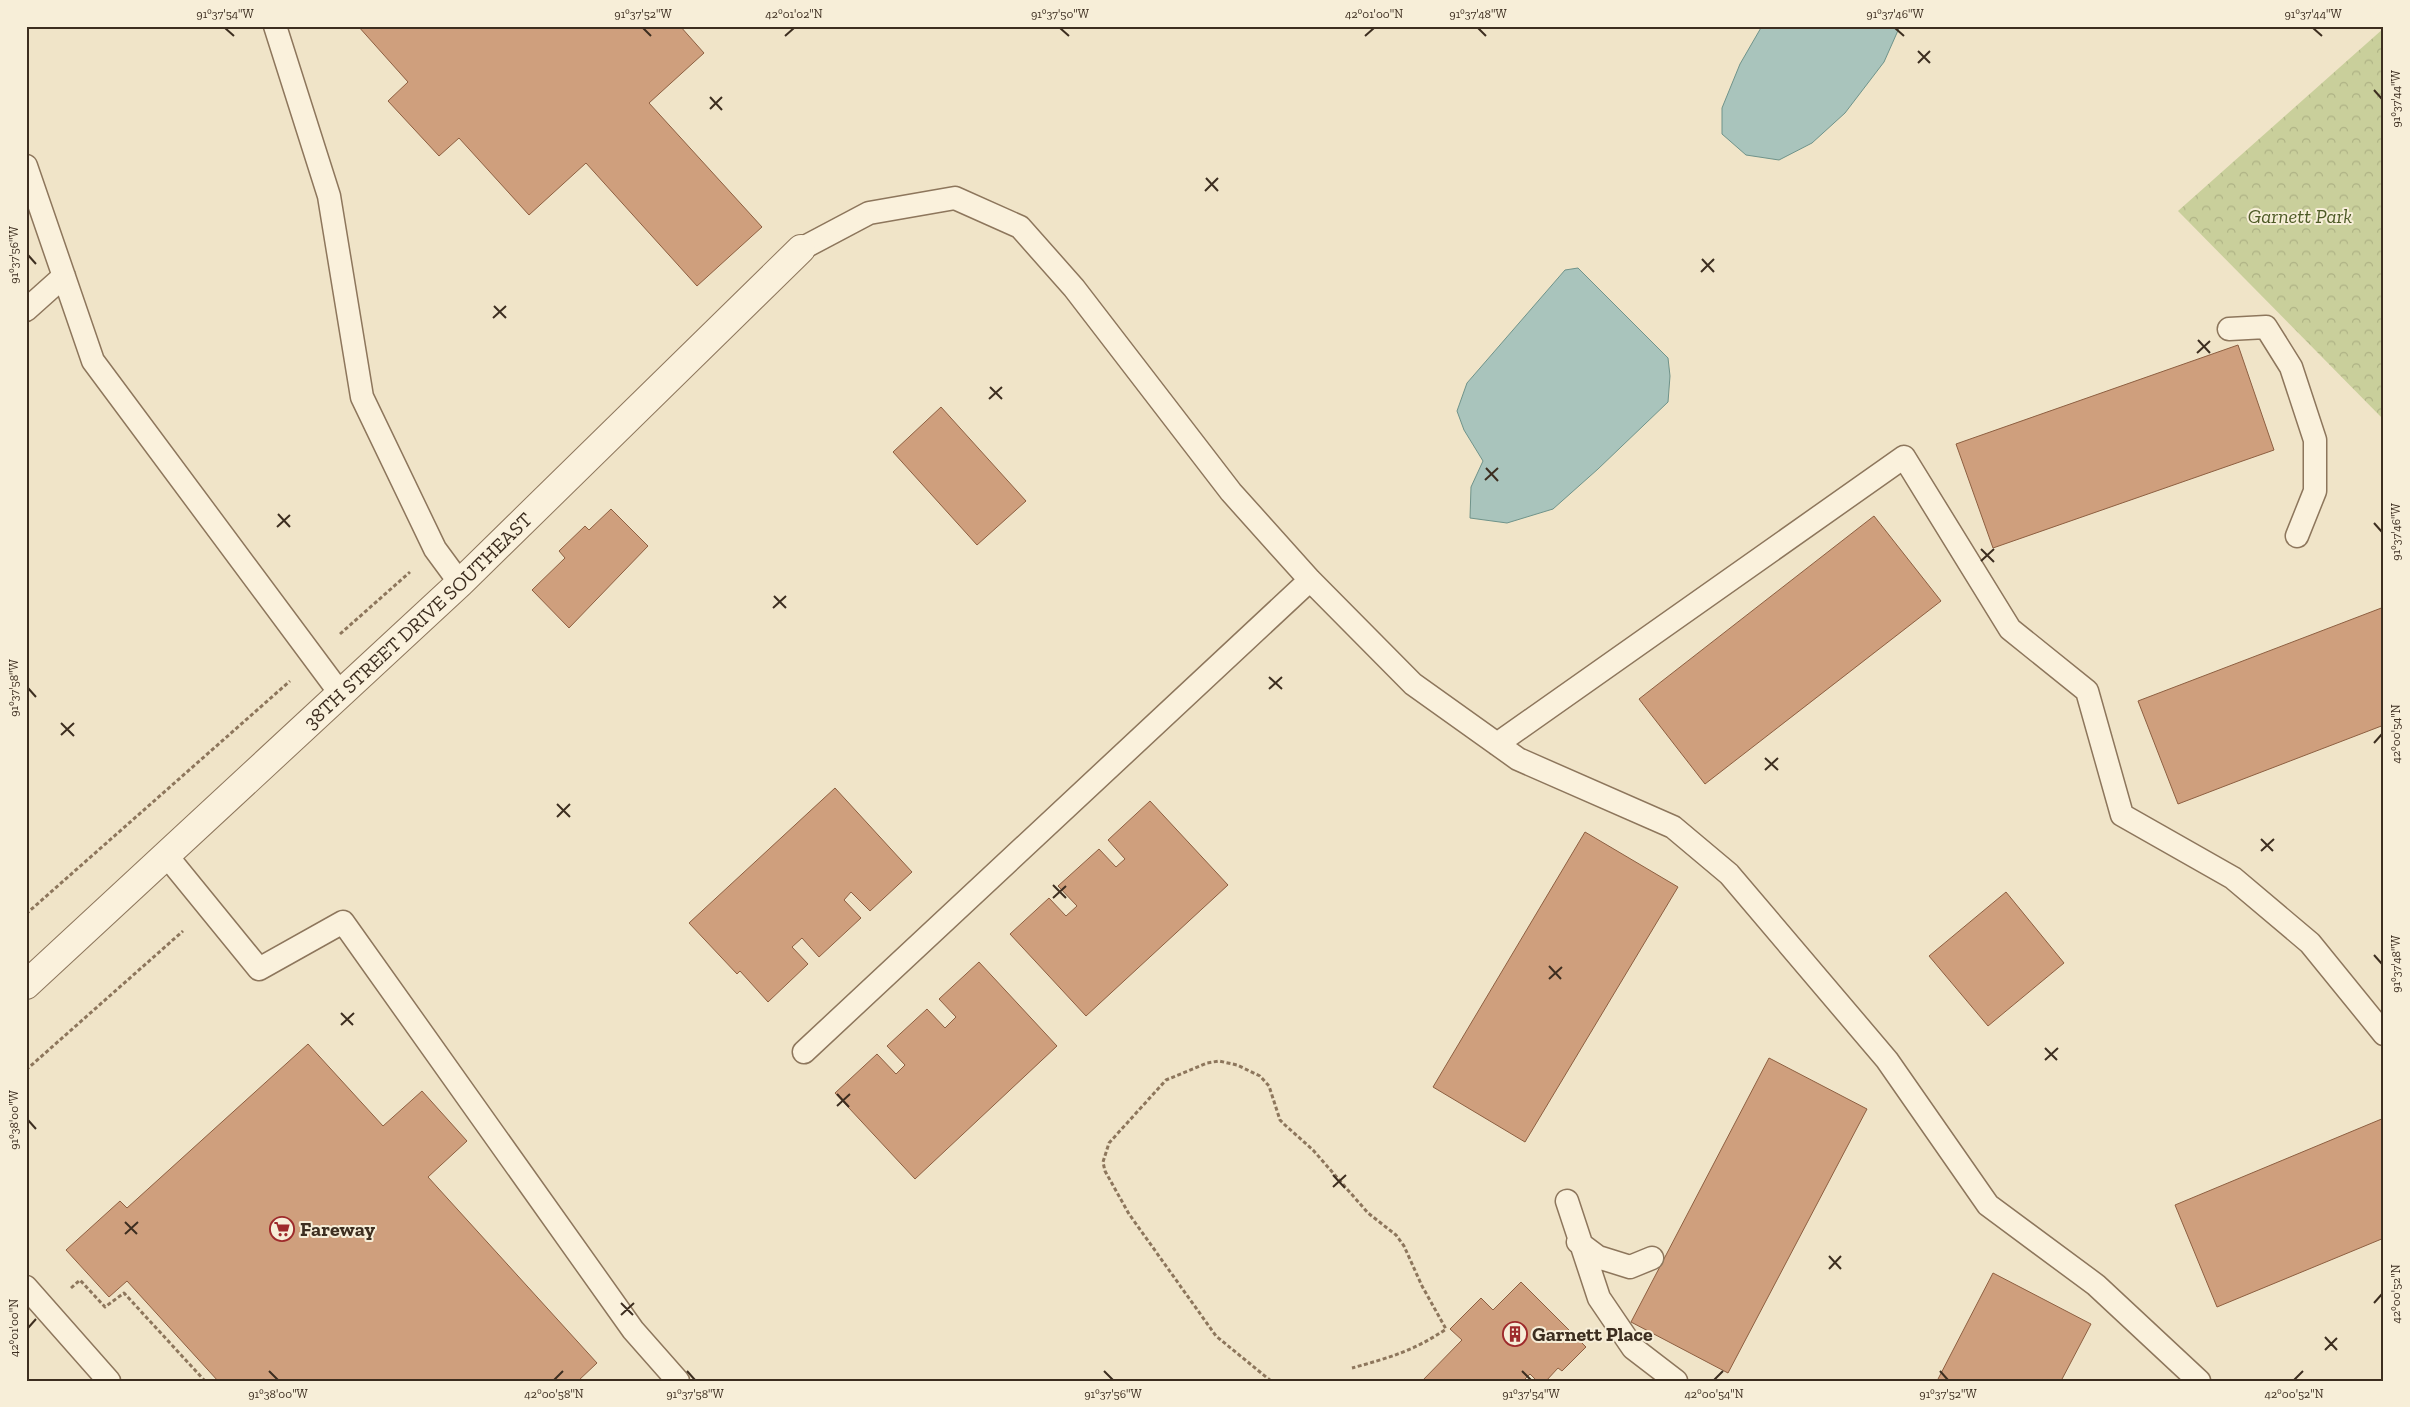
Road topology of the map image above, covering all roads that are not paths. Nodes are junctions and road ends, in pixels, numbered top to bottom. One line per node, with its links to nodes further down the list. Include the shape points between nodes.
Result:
1 (276, 26): 9 (lane, via 329,196 362,397 435,549)
2 (26, 166): 4 (lane)
3 (801, 249): 8 (lane, via 869,213 955,198 1020,227 1074,288 1231,492); 9 (street, 38TH STREET DRIVE SOUTHEAST)
4 (64, 276): 5 (lane); 10 (lane, via 93,361)
5 (26, 310)
6 (2229, 329): 7 (lane, via 2266,327 2291,367 2315,440 2315,492)
7 (2297, 536)
8 (1310, 580): 11 (lane, via 1412,684); 15 (lane)
9 (460, 583): 10 (street, 38TH STREET DRIVE SOUTHEAST)
10 (340, 693): 12 (street, 38TH STREET DRIVE SOUTHEAST)
11 (1497, 744): 14 (lane, via 1904,457 2010,629 2087,691 2122,815 2233,878 2310,943); 23 (lane, via 1518,759 1673,827 1729,874 1887,1060 1988,1205 2096,1285)
12 (166, 856): 13 (street, 38TH STREET DRIVE SOUTHEAST); 21 (lane, via 259,970 344,922 633,1330)
13 (26, 985)
14 (2384, 1034)
15 (804, 1052)
16 (1566, 1201): 17 (lane)
17 (1578, 1242): 18 (lane, via 1598,1257 1630,1267); 22 (lane, via 1599,1298 1633,1348)
18 (1652, 1258)
19 (26, 1287): 20 (lane)
20 (109, 1381)
21 (678, 1381)
22 (1676, 1381)
23 (2199, 1381)

